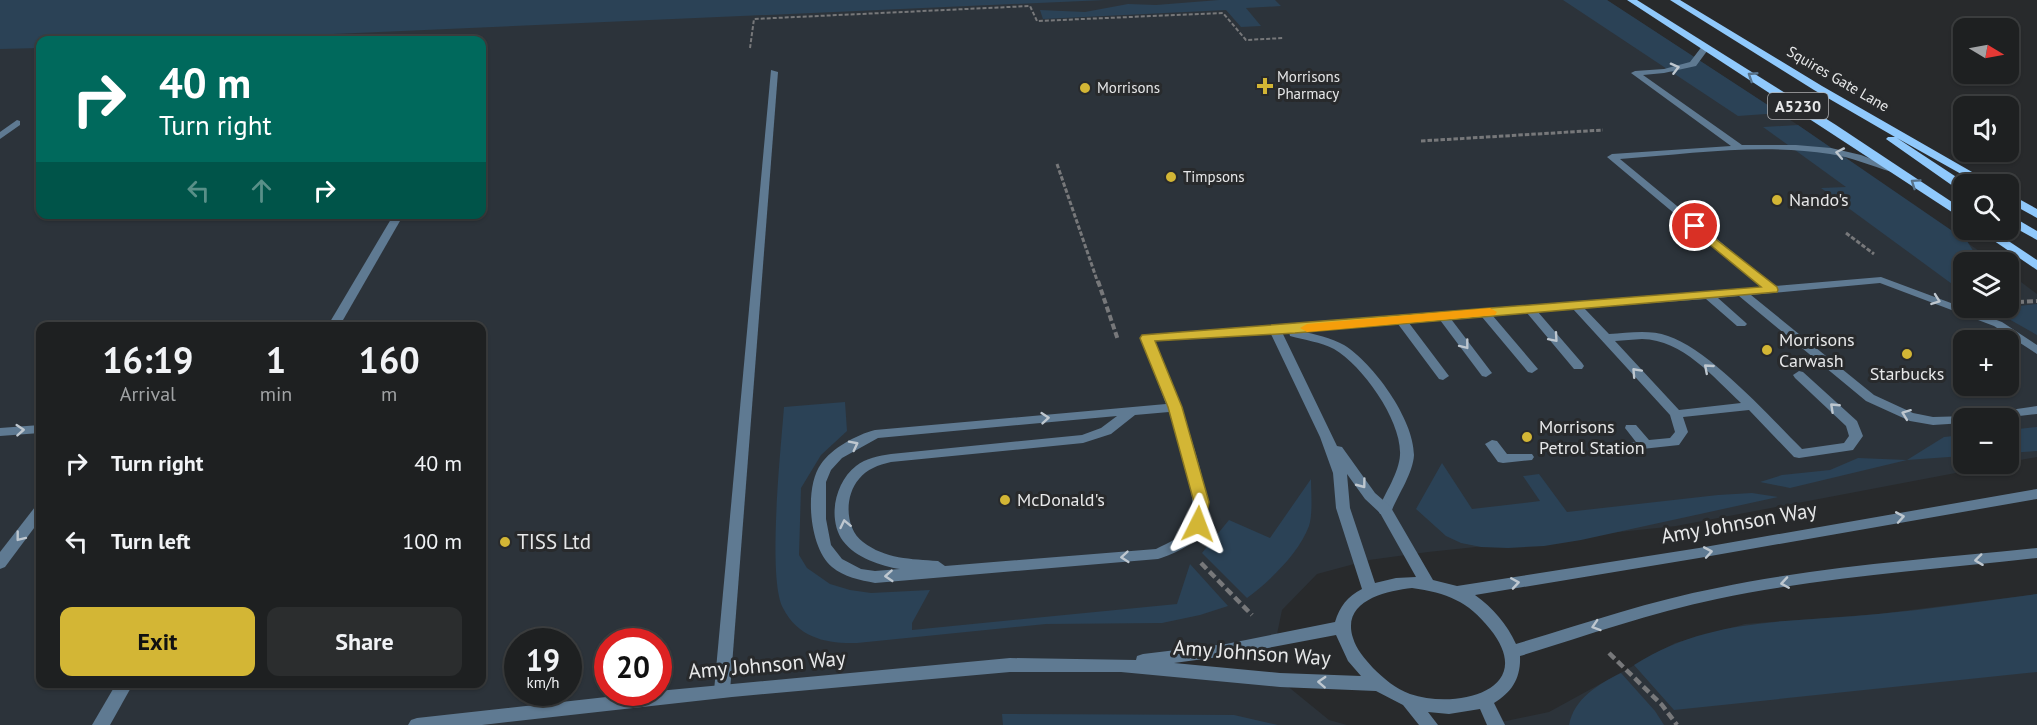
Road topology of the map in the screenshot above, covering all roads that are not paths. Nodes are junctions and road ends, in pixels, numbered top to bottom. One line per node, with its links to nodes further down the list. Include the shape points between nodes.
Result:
1 (1631, 0): 3 (main road, A5230)
2 (1674, 0): 5 (main road, Squires Gate Lane / A5230)
3 (1706, 47): 8 (street, one-way to 3, via 1635,72 1693,64); 9 (main road, A5230, one-way to 3)
4 (774, 72): 67 (street)
5 (1818, 88): 10 (main road, Squires Gate Lane / A5230); 11 (main road)
6 (18, 123): 7 (street)
7 (0, 136)
8 (1742, 149): 9 (street, one-way to 8, via 1857,156 1822,150); 20 (street, via 1612,157)
9 (1896, 170): 13 (main road, A5230, one-way to 9)
10 (1969, 174)
11 (1953, 180)
12 (2019, 203): 14 (main road)
13 (1953, 209)
14 (2037, 214)
15 (396, 219): 28 (street)
16 (2019, 225): 17 (main road)
17 (2037, 236)
18 (1999, 240): 19 (main road)
19 (2037, 266)
20 (1772, 290): 21 (street); 32 (street, one-way to 32, via 1881,280 1998,324)
21 (1741, 292): 22 (street); 44 (street, one-way to 21, via 1910,417 1870,398)
22 (1707, 294): 23 (street); 29 (street)
23 (1575, 305): 24 (street); 31 (street)
24 (1529, 309): 25 (street); 33 (street, one-way to 33)
25 (1485, 313): 26 (street); 34 (street)
26 (1443, 317): 27 (street); 35 (street, one-way to 35)
27 (1401, 320): 30 (street); 37 (street)
28 (336, 322)
29 (1741, 324)
30 (1275, 330): 39 (street, via 1147,338); 48 (street); 54 (street, via 1341,348 1377,384 1396,415 1405,436 1407,456)
31 (1604, 338): 38 (street, one-way to 31, via 1703,363 1664,338); 43 (street, one-way to 31)
32 (2037, 350)
33 (1578, 366)
34 (1532, 369)
35 (1486, 373)
36 (1799, 375): 38 (street, one-way to 36, via 1799,453 1848,447 1856,436 1852,424)
37 (1443, 376)
38 (1752, 406): 43 (street)
39 (1175, 407): 40 (street); 58 (street, one-way to 58, via 1202,502 1198,524 1181,543 1158,554)
40 (1133, 410): 58 (street, one-way to 40, via 890,562 856,545 844,525 844,495 850,480 872,462 891,458 1083,439 1106,431); 58 (street, one-way to 40, via 875,577 856,574 828,557 818,520 821,475 839,452 875,434)
41 (2037, 410): 42 (street)
42 (2019, 412)
43 (1676, 414): 50 (street, via 1682,432 1674,442)
44 (1953, 420)
45 (1630, 428): 50 (street)
46 (36, 429): 47 (street, one-way to 46)
47 (0, 432)
48 (1327, 437): 54 (street, one-way to 54, via 1370,496); 60 (street, via 1340,473 1343,508)
49 (1492, 444): 52 (street, via 1503,459)
50 (1646, 445): 51 (street)
51 (1605, 449)
52 (1527, 457)
53 (2034, 493): 61 (street, Amy Johnson Way, one-way to 53)
54 (1385, 510): 59 (street)
55 (36, 516): 57 (street, one-way to 57)
56 (2037, 553): 63 (street, one-way to 63, via 1720,593 1640,612)
57 (0, 563)
58 (969, 570)
59 (1428, 584): 60 (street, via 1396,584); 61 (street)
60 (1370, 590): 62 (street, via 1349,606)
61 (1457, 592): 63 (street, via 1494,621)
62 (1343, 627): 64 (street, Amy Johnson Way, via 1226,650); 65 (street, via 1362,668)
63 (1513, 652): 68 (street, via 1514,666 1507,682)
64 (1121, 664): 65 (street, Amy Johnson Way, one-way to 64, via 1280,680); 67 (street, Amy Johnson Way, via 1010,665)
65 (1380, 684): 69 (street)
66 (122, 688): 70 (street)
67 (722, 691): 71 (street, Amy Johnson Way)
68 (1485, 700): 69 (street, via 1463,707); 73 (street)
69 (1409, 701): 72 (street)
70 (101, 725)
71 (417, 725)
72 (1429, 725)
73 (1496, 725)

